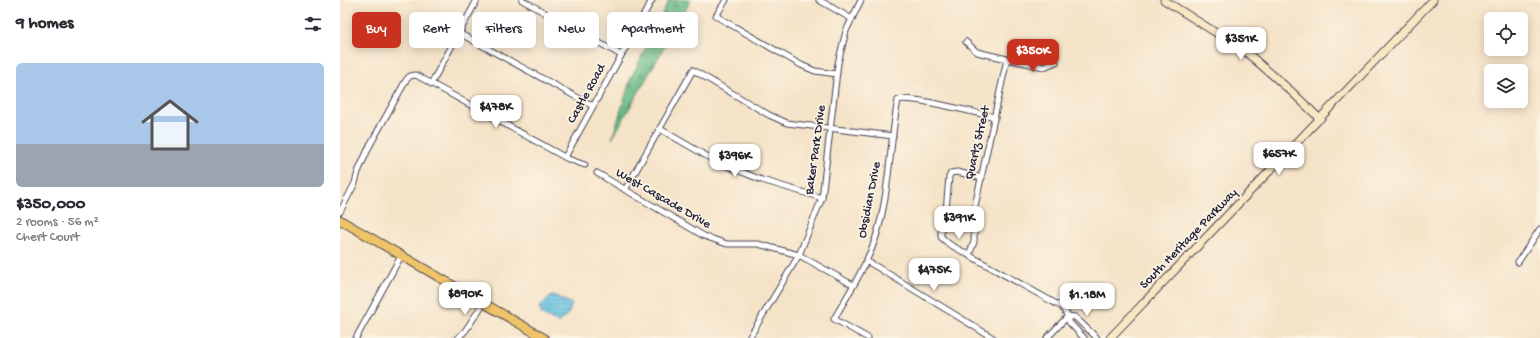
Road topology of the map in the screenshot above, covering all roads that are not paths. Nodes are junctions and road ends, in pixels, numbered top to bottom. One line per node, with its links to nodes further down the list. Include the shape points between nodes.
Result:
1 (477, 0): 10 (street)
2 (522, 0): 14 (street)
3 (726, 0): 17 (street, via 716,16 801,65 815,71)
4 (819, 0): 9 (street)
5 (861, 0): 9 (street, Baker Park Drive)
6 (1164, 0): 21 (main road, via 1245,51)
7 (1434, 0): 21 (main road, South Heritage Parkway)
8 (650, 1): 14 (street, Castle Road)
9 (852, 19): 17 (street, Baker Park Drive, via 846,31)
10 (464, 24)
11 (464, 36): 19 (street)
12 (966, 42): 15 (street, via 977,52)
13 (451, 48): 18 (street)
14 (621, 55): 19 (street, Castle Road)
15 (1007, 60): 16 (street, via 1044,67); 20 (street, Quartz Street)
16 (1056, 62)
17 (837, 74): 22 (street, Baker Park Drive)
18 (431, 84): 25 (street); 31 (street, via 416,75 408,77 370,145)
19 (593, 106): 25 (street, Castle Road)
20 (996, 117): 24 (street, Obsidian Drive, via 902,98 898,100); 28 (street, Quartz Street)
21 (1320, 119): 51 (main road, South Heritage Parkway)
22 (831, 128): 23 (street, via 787,123 693,70); 24 (street); 30 (street, Baker Park Drive)
23 (660, 129): 29 (street); 30 (street, via 717,162 762,180)
24 (893, 136): 37 (street, Obsidian Drive, via 880,218)
25 (565, 157): 26 (street)
26 (584, 165)
27 (597, 173): 29 (street, West Cascade Drive)
28 (982, 178): 35 (street, Quartz Street, via 976,206 974,242); 35 (street, via 957,172 949,177 941,237)
29 (625, 190): 34 (street, West Cascade Drive, via 704,236 727,244 758,244)
30 (822, 198): 34 (street, Baker Park Drive)
31 (340, 212)
32 (340, 220): 36 (main road)
33 (1540, 229): 38 (street)
34 (799, 255): 39 (street, West Cascade Drive); 45 (street, Baker Park Drive)
35 (968, 255): 41 (street, via 1062,308)
36 (401, 256): 40 (main road); 42 (street)
37 (866, 261): 39 (street, Obsidian Drive); 47 (street)
38 (1518, 262)
39 (853, 285): 46 (street, Obsidian Drive, via 834,319)
40 (483, 304): 43 (street); 44 (main road)
41 (1068, 316): 48 (street); 49 (street, via 1069,322); 50 (street, via 1075,317)
42 (356, 338)
43 (458, 338)
44 (544, 338)
45 (749, 338)
46 (868, 338)
47 (993, 338)
48 (1047, 338)
49 (1084, 338)
50 (1097, 338)
51 (1110, 338)

